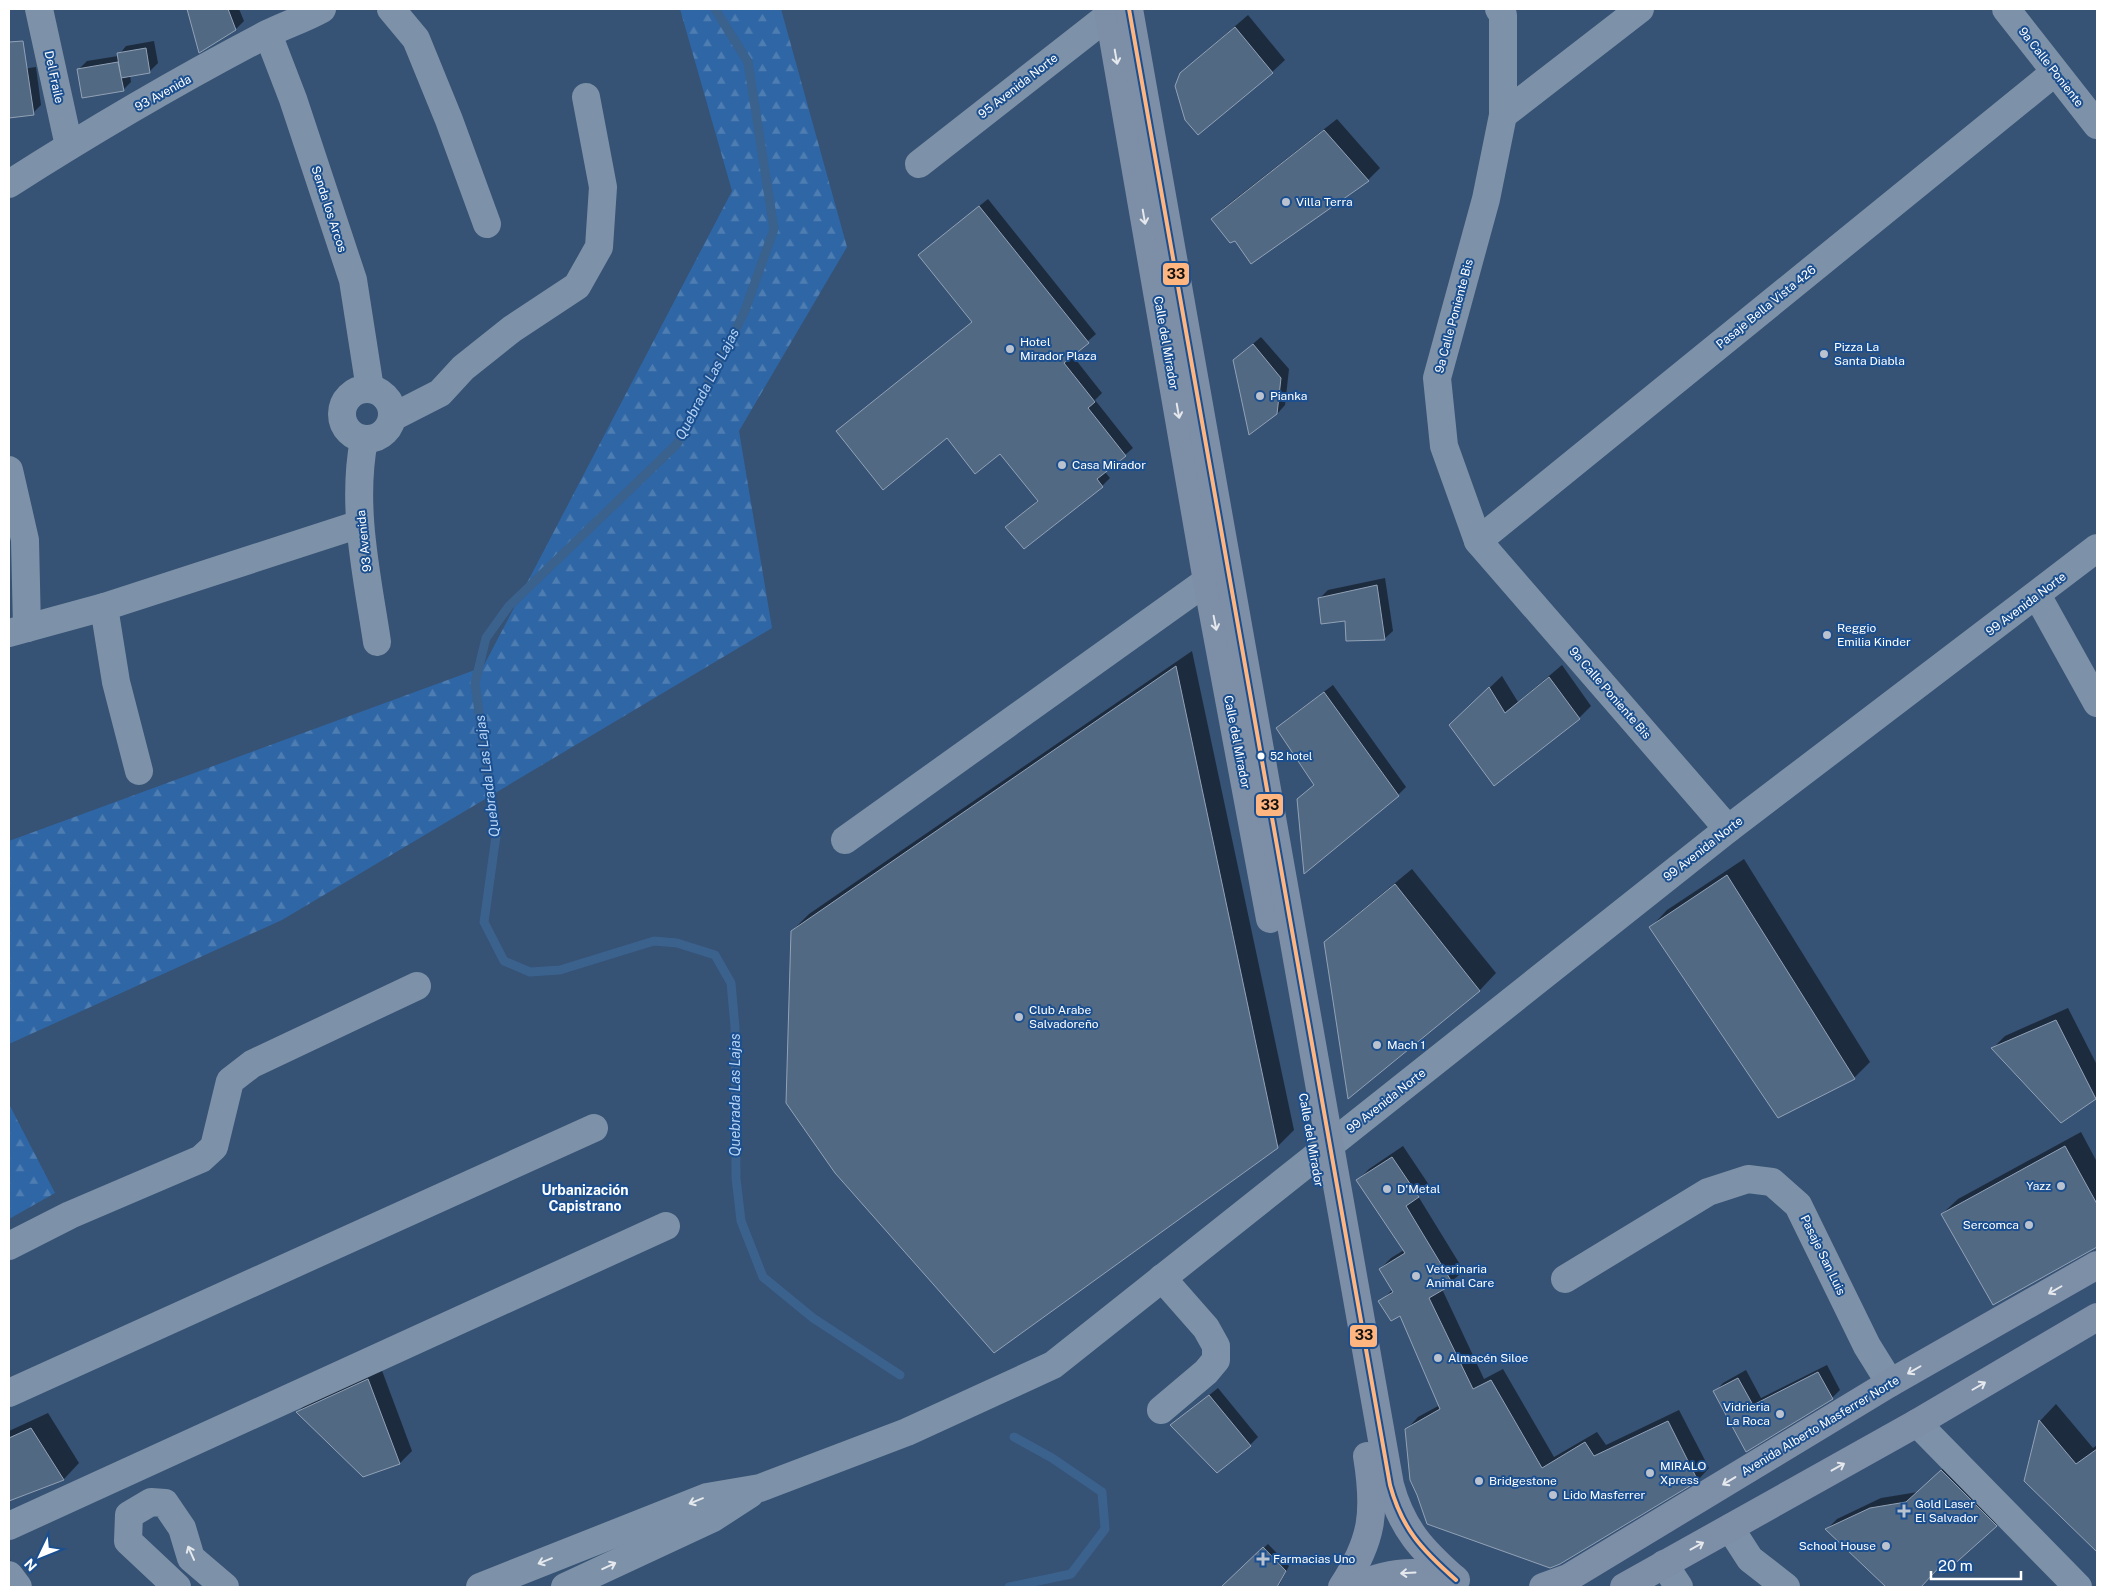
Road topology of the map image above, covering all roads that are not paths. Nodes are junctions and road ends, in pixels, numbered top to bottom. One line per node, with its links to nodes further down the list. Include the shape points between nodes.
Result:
1 (39, 9): 13 (street, Del Fraile)
2 (391, 9): 16 (street, via 416,39)
3 (1499, 9): 11 (street, 9a Calle Poniente Bis, via 1503,15)
4 (1640, 9): 11 (street)
5 (2006, 9): 9 (street, 9a Calle Poniente)
6 (1116, 10): 14 (street, 95 Avenida Norte); 24 (main road, Calle del Mirador, one-way to 24); 35 (main road, Calle del Mirador)
7 (310, 12): 8 (street, 93 Avenida)
8 (268, 34): 13 (street, 93 Avenida); 17 (street, Senda los Arcos, via 353,280)
9 (2054, 73): 12 (street, 9a Calle Poniente); 22 (street, Pasaje Bella Vista 426)
10 (586, 97): 18 (street, via 603,187 599,246 577,286 512,329 463,368 440,393)
11 (1503, 115): 22 (street, 9a Calle Poniente Bis, via 1486,199 1437,378 1444,446)
12 (2097, 126)
13 (68, 146): 15 (street, 93 Avenida)
14 (919, 164)
15 (9, 184)
16 (487, 224)
17 (370, 388): 18 (street, via 387,398); 19 (street, via 352,394 342,411 342,421 347,430)
18 (393, 417): 19 (street, via 383,435)
19 (364, 440): 21 (street, 93 Avenida, via 359,466)
20 (9, 470): 27 (street, via 25,540)
21 (360, 524): 26 (street); 28 (street, 93 Avenida)
22 (1478, 541): 31 (street, 9a Calle Poniente Bis)
23 (2097, 548): 25 (street, 99 Avenida Norte)
24 (1208, 581): 32 (street); 35 (main road, Calle del Mirador, one-way to 35)
25 (2037, 595): 29 (street); 31 (street, 99 Avenida Norte)
26 (104, 607): 27 (street); 30 (street, via 116,682)
27 (18, 631)
28 (377, 642)
29 (2097, 703)
30 (139, 772)
31 (1728, 829): 35 (street, 99 Avenida Norte)
32 (846, 840)
33 (417, 986): 37 (street, via 252,1064 230,1081 214,1147 201,1159 70,1215)
34 (594, 1128): 43 (street)
35 (1322, 1151): 39 (street, 99 Avenida Norte); 51 (main road, Calle del Mirador, via 1395,1503 1424,1551); 57 (main road, Calle del Mirador, via 1373,1508 1365,1547)
36 (666, 1226): 47 (street)
37 (9, 1246)
38 (2097, 1266): 42 (main road, Avenida Alberto Masferrer Norte, one-way to 42)
39 (1162, 1278): 44 (street, via 1206,1328 1216,1346 1216,1360); 46 (street, 99 Avenida Norte, via 1053,1365 907,1432)
40 (1565, 1279): 42 (street, Pasaje San Luis, via 1708,1192 1748,1179 1772,1182 1798,1204 1867,1346)
41 (2097, 1317): 45 (main road, one-way to 41)
42 (1890, 1383): 59 (main road, Avenida Alberto Masferrer Norte, one-way to 59, via 1568,1578)
43 (9, 1393)
44 (1161, 1410)
45 (1917, 1423): 48 (main road, one-way to 45); 63 (street)
46 (760, 1488): 55 (street, one-way to 55, via 706,1496); 56 (street, one-way to 46, via 713,1518)
47 (9, 1526)
48 (1730, 1528): 49 (main road, one-way to 48); 62 (street, via 1750,1559)
49 (1664, 1564): 60 (main road); 61 (street)
50 (9, 1575): 52 (street)
51 (1464, 1583): 58 (main road, one-way to 58, via 1409,1572 1377,1578)
52 (18, 1587)
53 (178, 1587): 54 (street, one-way to 53, via 191,1558 182,1528 165,1503 151,1502 129,1514 128,1541)
54 (225, 1587)
55 (480, 1587)
56 (565, 1587)
57 (1342, 1587)
58 (1357, 1587)
59 (1544, 1587)
60 (1624, 1587)
61 (1679, 1587)
62 (1786, 1587)
63 (2078, 1587)

